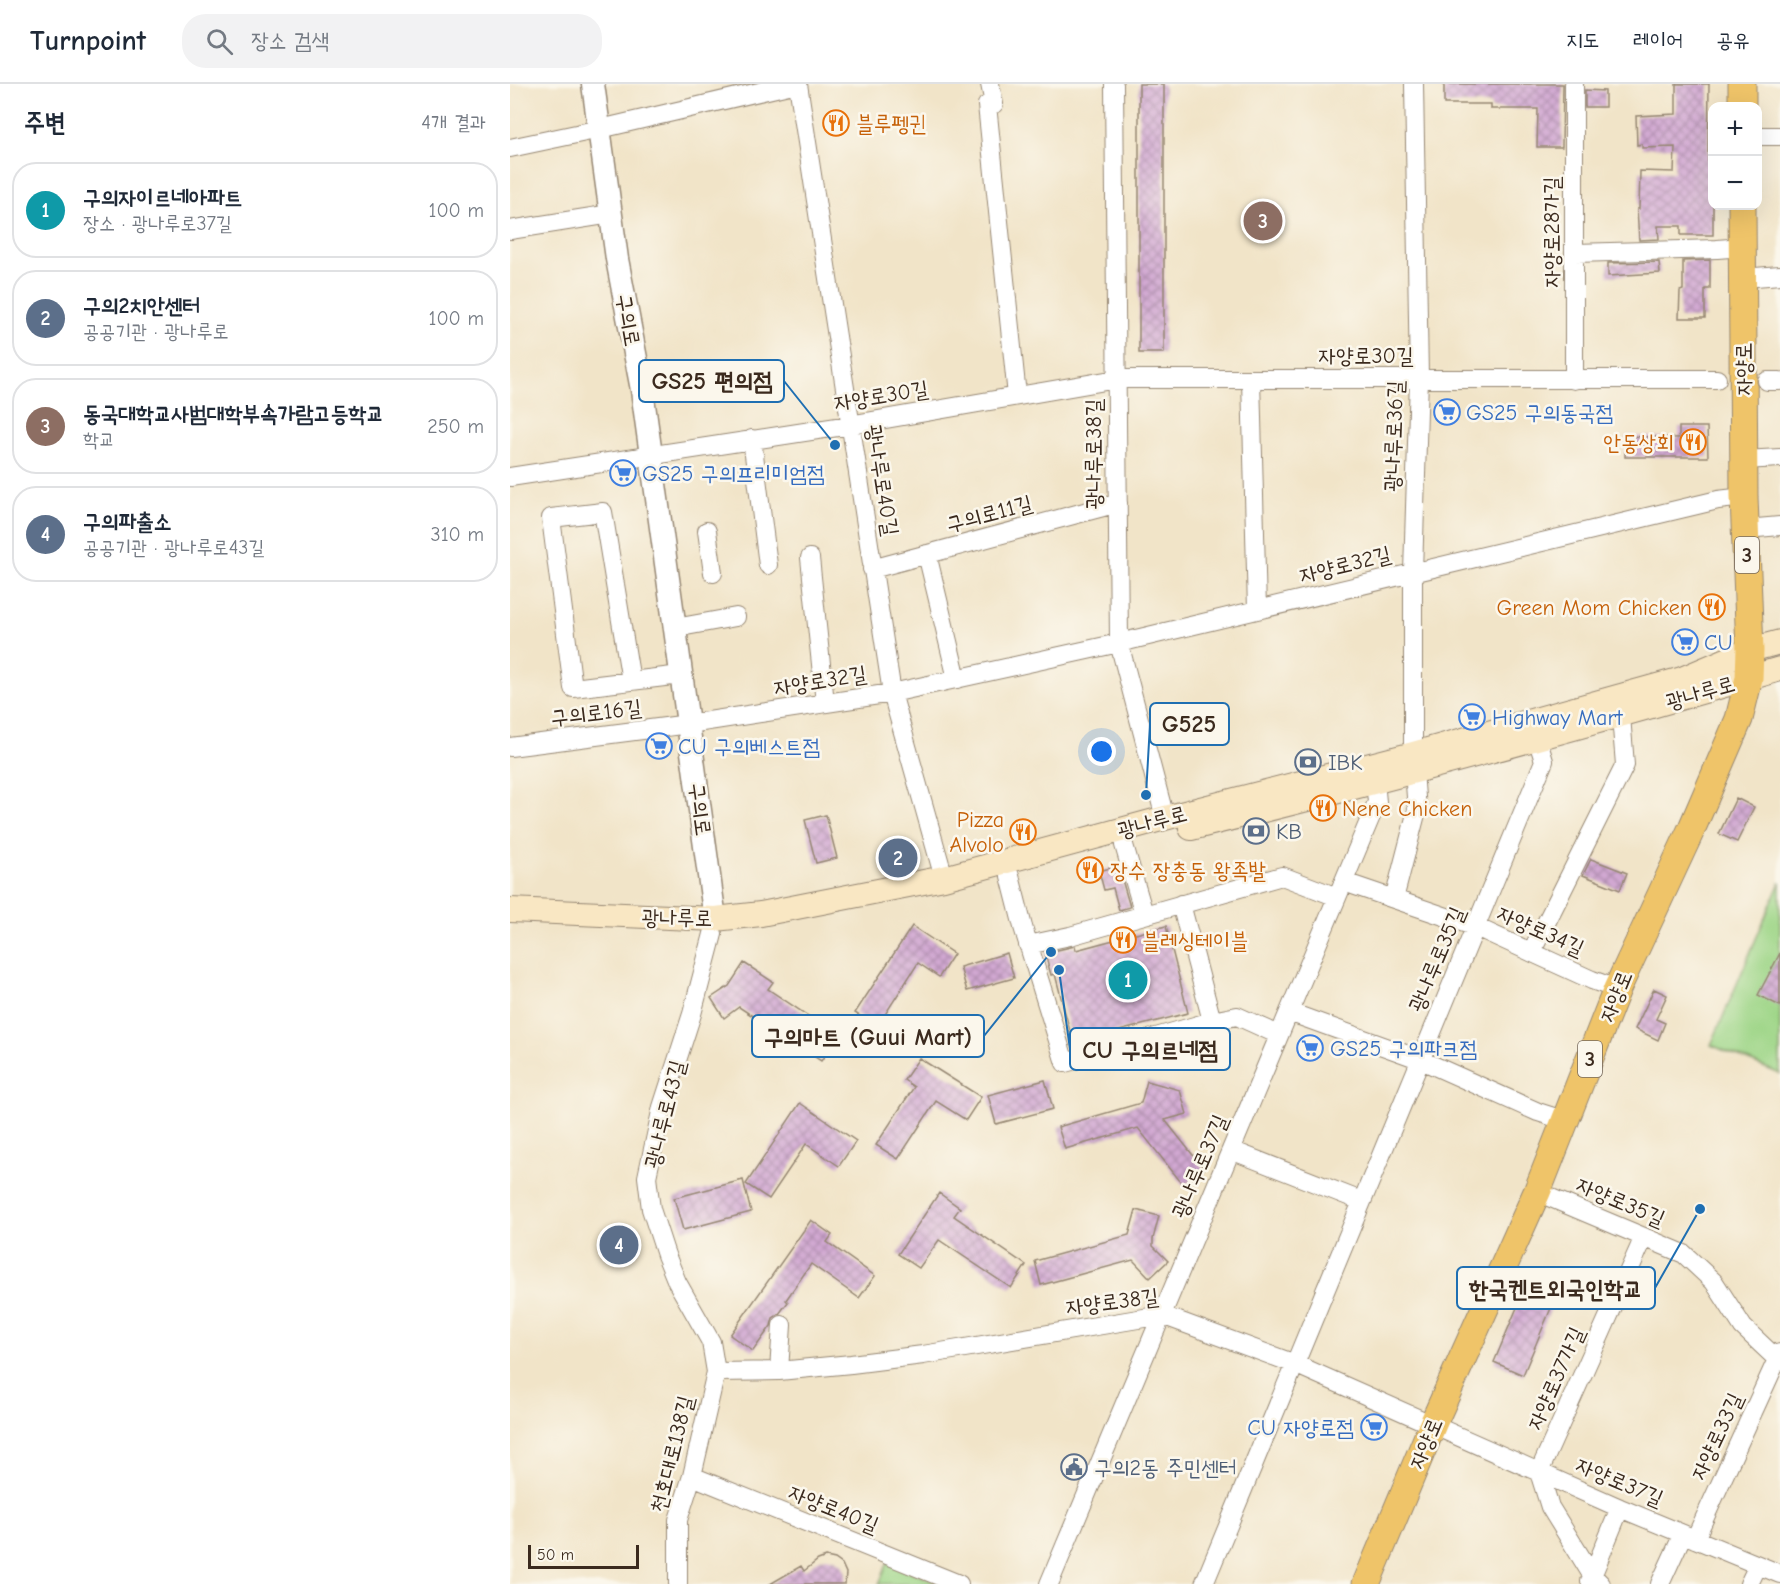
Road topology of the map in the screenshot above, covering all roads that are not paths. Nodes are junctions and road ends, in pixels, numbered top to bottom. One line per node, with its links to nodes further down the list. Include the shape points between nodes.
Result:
1 (593, 84): 10 (street, 구의로)
2 (793, 84): 10 (street)
3 (798, 84): 27 (street, 광나루로40길)
4 (990, 84): 26 (street)
5 (1114, 84): 22 (street, 광나루로38길)
6 (1414, 84): 21 (street, 광나루로36길)
7 (1574, 84): 18 (street, 자양로28가길)
8 (1742, 84): 9 (main road)
9 (1742, 102)
10 (600, 129): 13 (street); 15 (street, 구의로)
11 (1762, 136): 12 (street)
12 (1780, 136)
13 (510, 148)
14 (1742, 210): 17 (main road, 자양로 / 3)
15 (611, 214): 16 (street); 29 (street, 구의로)
16 (510, 230)
17 (1743, 247): 18 (street); 20 (main road, 자양로 / 3)
18 (1575, 252): 25 (street, 자양로28가길)
19 (1780, 275): 20 (street)
20 (1743, 278): 31 (main road, 자양로 / 3)
21 (1419, 378): 23 (street, 자양로30길); 25 (street, 자양로30길); 42 (street, 광나루로36길)
22 (1117, 379): 23 (street, 자양로30길); 26 (street, 자양로30길); 34 (street, 광나루로38길)
23 (1251, 379): 44 (street)
24 (1718, 379): 25 (street, 자양로30길)
25 (1574, 380)
26 (1017, 396): 27 (street, 자양로30길)
27 (850, 425): 28 (street, 자양로30길); 41 (street, 광나루로40길)
28 (752, 439): 29 (street, 자양로30길); 40 (street)
29 (650, 454): 32 (street, 자양로30길); 46 (street, 구의로)
30 (1780, 458): 31 (street)
31 (1744, 460): 33 (main road, 자양로 / 3)
32 (510, 477)
33 (1744, 497): 36 (main road, 자양로 / 3); 42 (street, 자양로32길)
34 (1118, 503): 38 (street, 구의로11길); 48 (street, 광나루로38길)
35 (1780, 526): 36 (street)
36 (1746, 529): 49 (main road, 자양로 / 3)
37 (707, 531): 43 (street)
38 (927, 554): 41 (street, 구의로11길); 53 (street)
39 (810, 558): 56 (street)
40 (768, 565)
41 (872, 568): 55 (street, 광나루로40길)
42 (1413, 572): 44 (street, 자양로32길); 61 (street, 광나루로36길)
43 (713, 573)
44 (1257, 610): 48 (street, 자양로32길)
45 (736, 617): 46 (street)
46 (675, 628): 51 (street, 구의로)
47 (1780, 642): 49 (main road, 광나루로)
48 (1119, 643): 53 (street, 자양로32길); 63 (street, 광나루로38길)
49 (1750, 650): 52 (main road, 자양로 / 3); 61 (main road, 광나루로, via 1682,679)
50 (1780, 669): 52 (main road, 광나루로)
51 (681, 675): 54 (street); 58 (street, 구의로)
52 (1749, 678): 57 (main road, 광나루로); 77 (main road, 자양로 / 3, via 1738,719 1692,828)
53 (957, 679): 55 (street, 자양로32길)
54 (632, 681): 54 (street, via 573,688 551,518 603,512)
55 (891, 693): 56 (street, 자양로32길); 66 (street, 광나루로40길)
56 (825, 703): 58 (street, 자양로32길)
57 (1621, 716): 59 (main road, 광나루로); 76 (street, via 1625,765)
58 (689, 724): 60 (street, 구의로16길); 73 (street, 구의로)
59 (1537, 738): 61 (main road, 광나루로); 74 (street, 광나루로35길, via 1544,761)
60 (510, 747)
61 (1413, 762): 62 (main road, 광나루로); 63 (main road, 광나루로); 68 (street, via 1417,810)
62 (1375, 782): 64 (main road, 광나루로); 67 (street, 광나루로37길, via 1377,802)
63 (1165, 818): 66 (main road, 광나루로)
64 (1124, 845): 65 (main road, 광나루로); 71 (street, 광나루로)
65 (1010, 876): 73 (main road, 광나루로, via 847,915); 75 (street)
66 (944, 878): 73 (main road, 광나루로)
67 (1340, 889): 68 (street, 자양로34길); 69 (street, via 1282,876); 78 (street, 광나루로37길)
68 (1394, 899): 74 (street, 자양로34길)
69 (1181, 904): 71 (street); 79 (street)
70 (510, 910): 73 (main road, 광나루로)
71 (1144, 914): 75 (street)
72 (510, 925): 73 (main road, 광나루로)
73 (714, 927): 92 (street, 광나루로43길, via 692,1014 662,1107 647,1177 651,1209 666,1255 711,1342)
74 (1476, 927): 76 (street, 자양로34길); 81 (street, 광나루로35길)
75 (1028, 945): 79 (street, via 1065,1063)
76 (1532, 951): 77 (street, 자양로34길)
77 (1617, 989): 82 (main road, 자양로 / 3)
78 (1289, 1012): 80 (street, 광나루로37길); 81 (street)
79 (1212, 1021): 80 (street, via 1237,1016)
80 (1279, 1035): 83 (street, 광나루로37길)
81 (1419, 1059): 82 (street); 85 (street, 광나루로35길)
82 (1566, 1121): 84 (main road, 자양로 / 3)
83 (1231, 1149): 85 (street); 87 (street, 광나루로37길)
84 (1537, 1192): 86 (street, 자양로35길); 93 (main road, 자양로 / 3)
85 (1361, 1201): 90 (street, 광나루로35길)
86 (1644, 1237): 89 (street, 자양로35길, via 1684,1254 1714,1281 1743,1327); 94 (street, 자양로37가길)
87 (1162, 1314): 90 (street, 자양로38길); 91 (street, 자양로38길, via 923,1354); 103 (street, 광나루로37길)
88 (782, 1325): 91 (street)
89 (1779, 1358): 97 (street, 자양로33길)
90 (1295, 1364): 93 (street, 자양로38길); 104 (street, 광나루로35길)
91 (779, 1371): 92 (street, 자양로38길)
92 (716, 1372): 95 (street, 천호대로138길)
93 (1433, 1424): 94 (street, 자양로37길); 105 (main road, 자양로 / 3)
94 (1539, 1472): 96 (street, 자양로37길); 100 (street, 자양로37길, via 1550,1507)
95 (692, 1476): 101 (street, 천호대로138길, via 678,1520); 102 (street, 자양로40길)
96 (1620, 1508): 97 (street, 자양로37길); 100 (street)
97 (1689, 1536): 98 (street, 자양로37길); 106 (street)
98 (1758, 1564): 99 (street, 자양로37길); 107 (street)
99 (1780, 1574)
100 (1594, 1581)
101 (678, 1584)
102 (959, 1584)
103 (1049, 1584)
104 (1204, 1584)
105 (1366, 1584)
106 (1660, 1584)
107 (1749, 1584)

